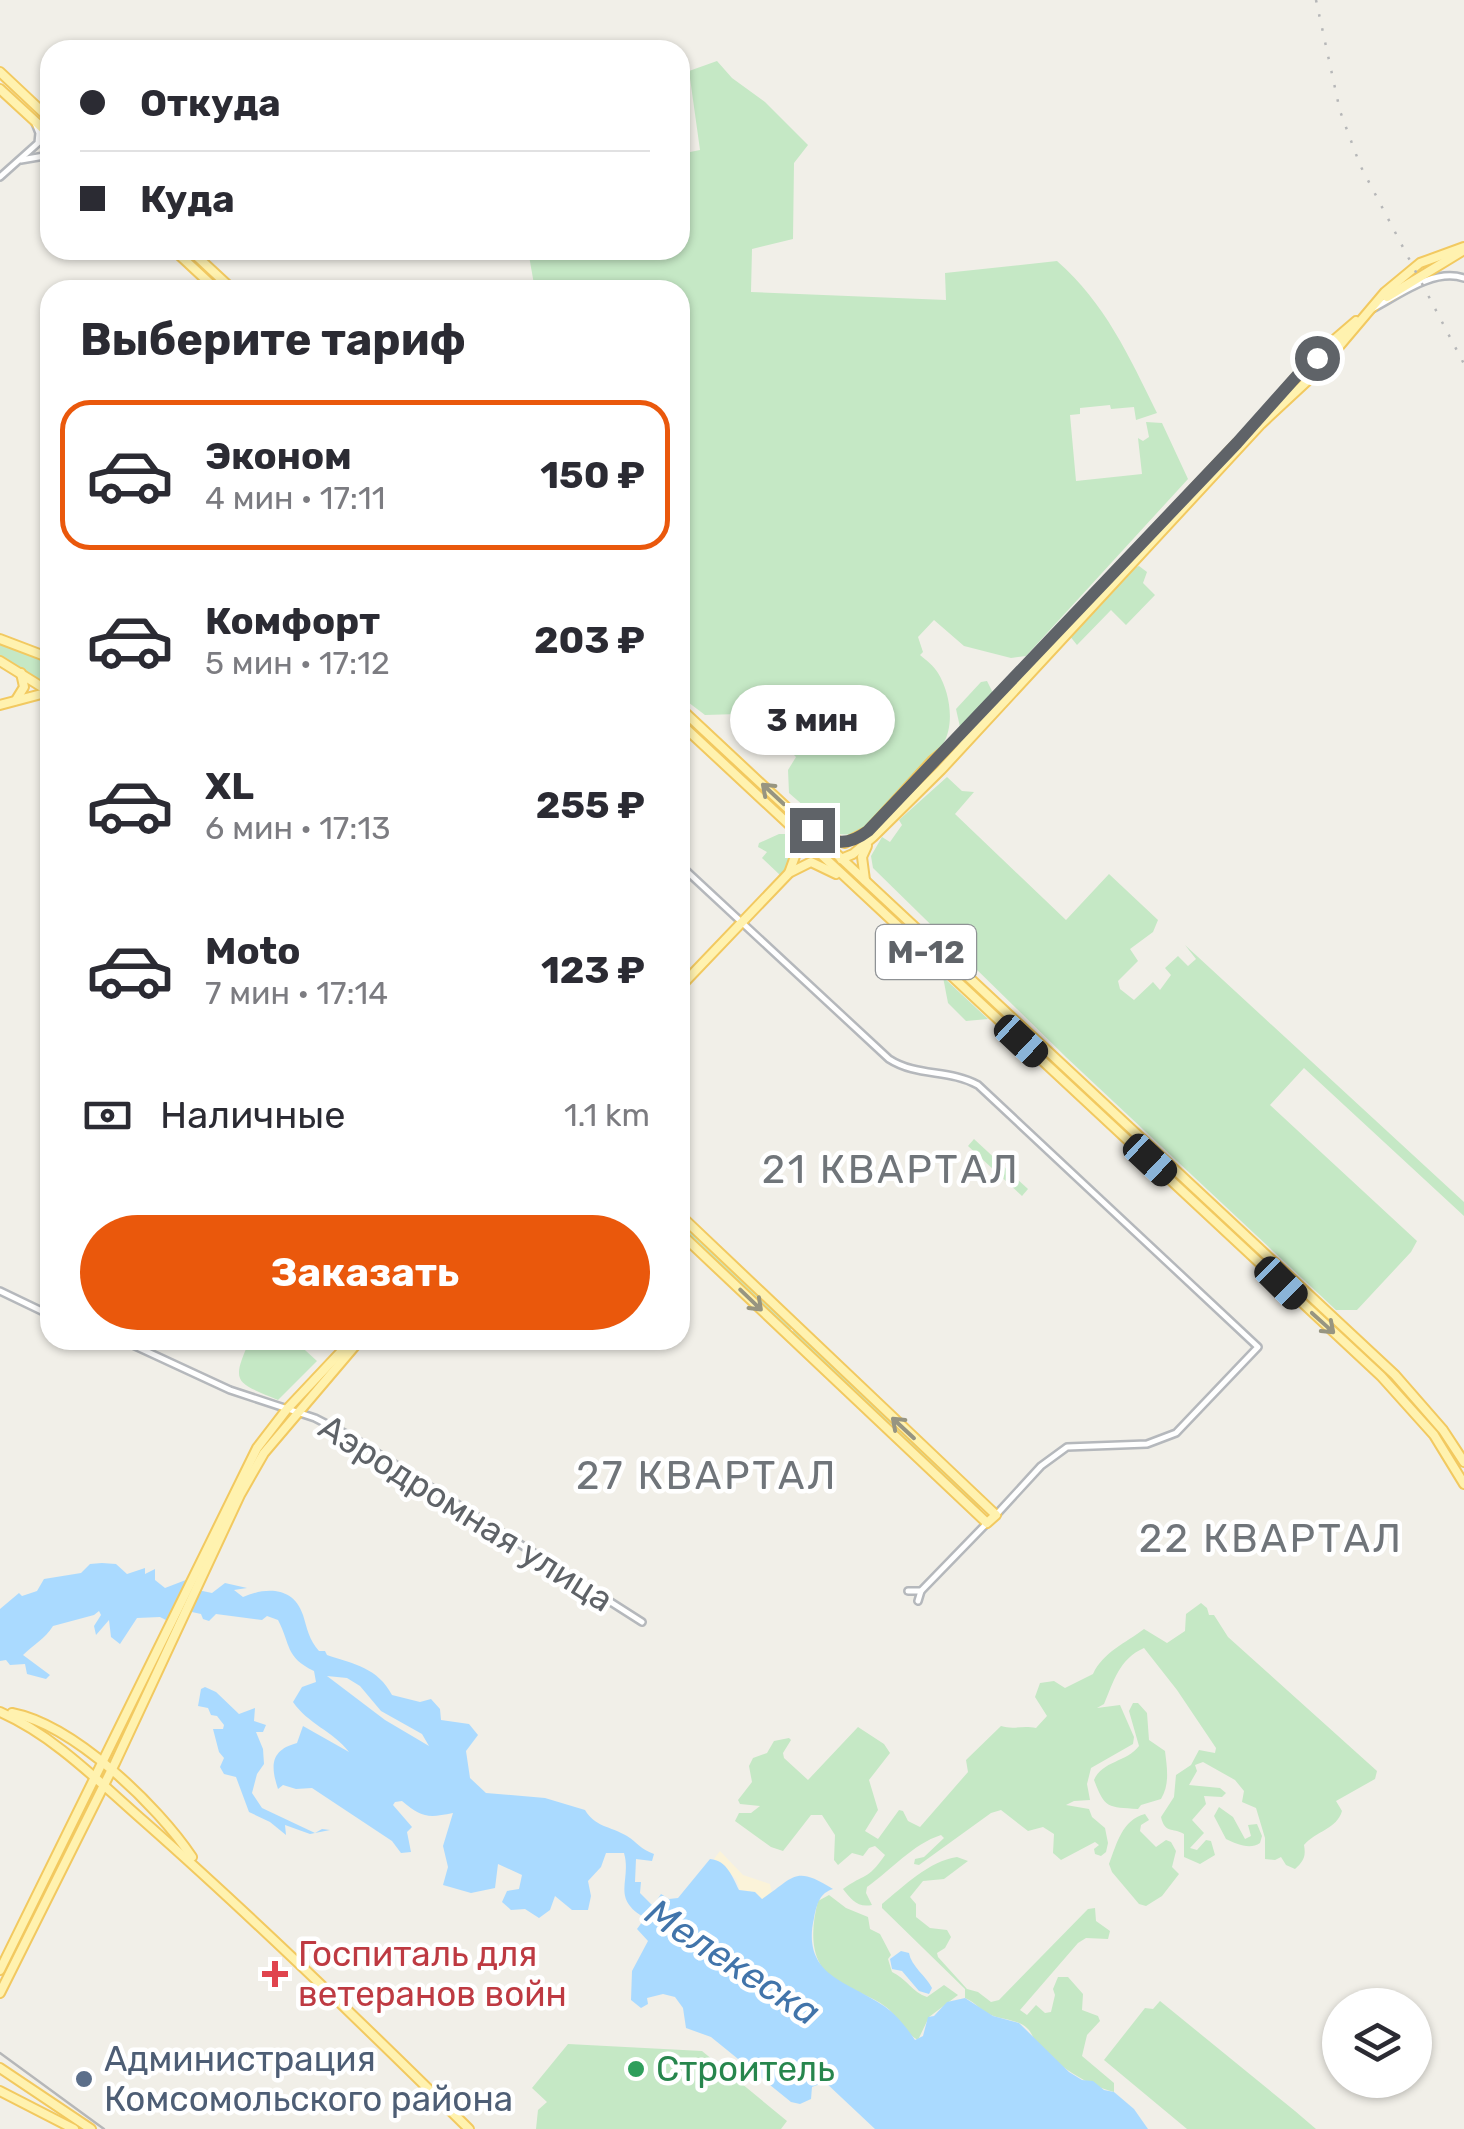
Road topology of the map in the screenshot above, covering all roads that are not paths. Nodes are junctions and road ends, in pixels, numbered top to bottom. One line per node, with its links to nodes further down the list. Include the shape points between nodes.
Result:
1 (0, 72): 3 (main road)
2 (0, 88): 4 (main road)
3 (40, 110)
4 (34, 120): 5 (main road); 7 (street, via 38,143)
5 (40, 126)
6 (40, 157): 7 (street)
7 (18, 160): 8 (street)
8 (0, 177)
9 (1464, 249): 15 (main road)
10 (185, 260): 13 (main road)
11 (201, 260): 14 (main road)
12 (1464, 278): 15 (street, via 1439,276)
13 (206, 280)
14 (222, 280)
15 (1370, 310): 16 (main road); 17 (main road)
16 (1313, 358): 17 (main road); 28 (main road)
17 (1319, 370): 29 (main road, via 1261,424)
18 (0, 639): 19 (main road)
19 (40, 654)
20 (0, 661): 21 (main road)
21 (20, 673): 22 (main road); 24 (main road, via 24,687)
22 (40, 686)
23 (40, 695): 24 (main road)
24 (15, 701): 25 (main road)
25 (0, 705)
26 (690, 717): 31 (main road, М-12, one-way to 26)
27 (690, 732): 30 (main road, М-12)
28 (932, 761): 29 (main road); 31 (main road, via 860,838 837,843)
29 (941, 770): 32 (main road)
30 (790, 826): 33 (main road, М-12); 35 (main road, via 798,848)
31 (812, 830): 34 (main road, М-12)
32 (873, 837): 34 (main road); 37 (main road, via 862,857)
33 (814, 848): 34 (main road); 38 (main road, М-12)
34 (843, 859): 37 (main road, М-12)
35 (790, 872): 38 (main road, via 816,862); 39 (main road)
36 (690, 875): 39 (street)
37 (865, 880): 41 (main road, М-12)
38 (853, 884): 42 (main road, М-12)
39 (742, 924): 40 (main road); 53 (street, via 892,1062 978,1084 1258,1347 1176,1434 1147,1444 1068,1447)
40 (690, 977)
41 (1095, 1095): 42 (main road, via 1096,1104); 51 (main road, М-12, via 1394,1374)
42 (1088, 1103): 52 (main road, М-12, one-way to 52, via 1403,1398)
43 (690, 1224): 53 (main road, one-way to 43)
44 (690, 1243): 54 (main road, one-way to 54)
45 (0, 1290): 46 (street)
46 (40, 1310)
47 (144, 1350): 50 (street, Аэродромная улица)
48 (344, 1350): 50 (main road)
49 (350, 1350): 50 (main road)
50 (292, 1411): 58 (street, Аэродромная улица, via 352,1437); 59 (main road, via 257,1448)
51 (1464, 1462)
52 (1464, 1484)
53 (996, 1515): 54 (main road)
54 (988, 1523): 56 (street)
55 (908, 1591): 56 (street)
56 (921, 1591): 57 (street)
57 (918, 1600)
58 (642, 1622)
59 (168, 1638): 63 (main road); 64 (main road)
60 (0, 1712): 61 (main road); 62 (main road)
61 (60, 1731): 62 (main road, via 49,1732); 63 (main road)
62 (49, 1742): 65 (main road)
63 (102, 1764): 64 (main road); 65 (main road)
64 (112, 1766): 66 (main road); 67 (main road)
65 (95, 1778): 66 (main road); 70 (main road)
66 (104, 1784): 68 (main road); 70 (main road)
67 (158, 1812): 68 (main road, via 155,1823); 69 (main road)
68 (145, 1822): 69 (main road)
69 (200, 1869): 77 (main road)
70 (32, 1919): 71 (main road); 72 (main road)
71 (0, 1970)
72 (0, 1993)
73 (0, 2068): 76 (main road)
74 (0, 2091): 75 (main road)
75 (74, 2129)
76 (91, 2129)
77 (469, 2129)

